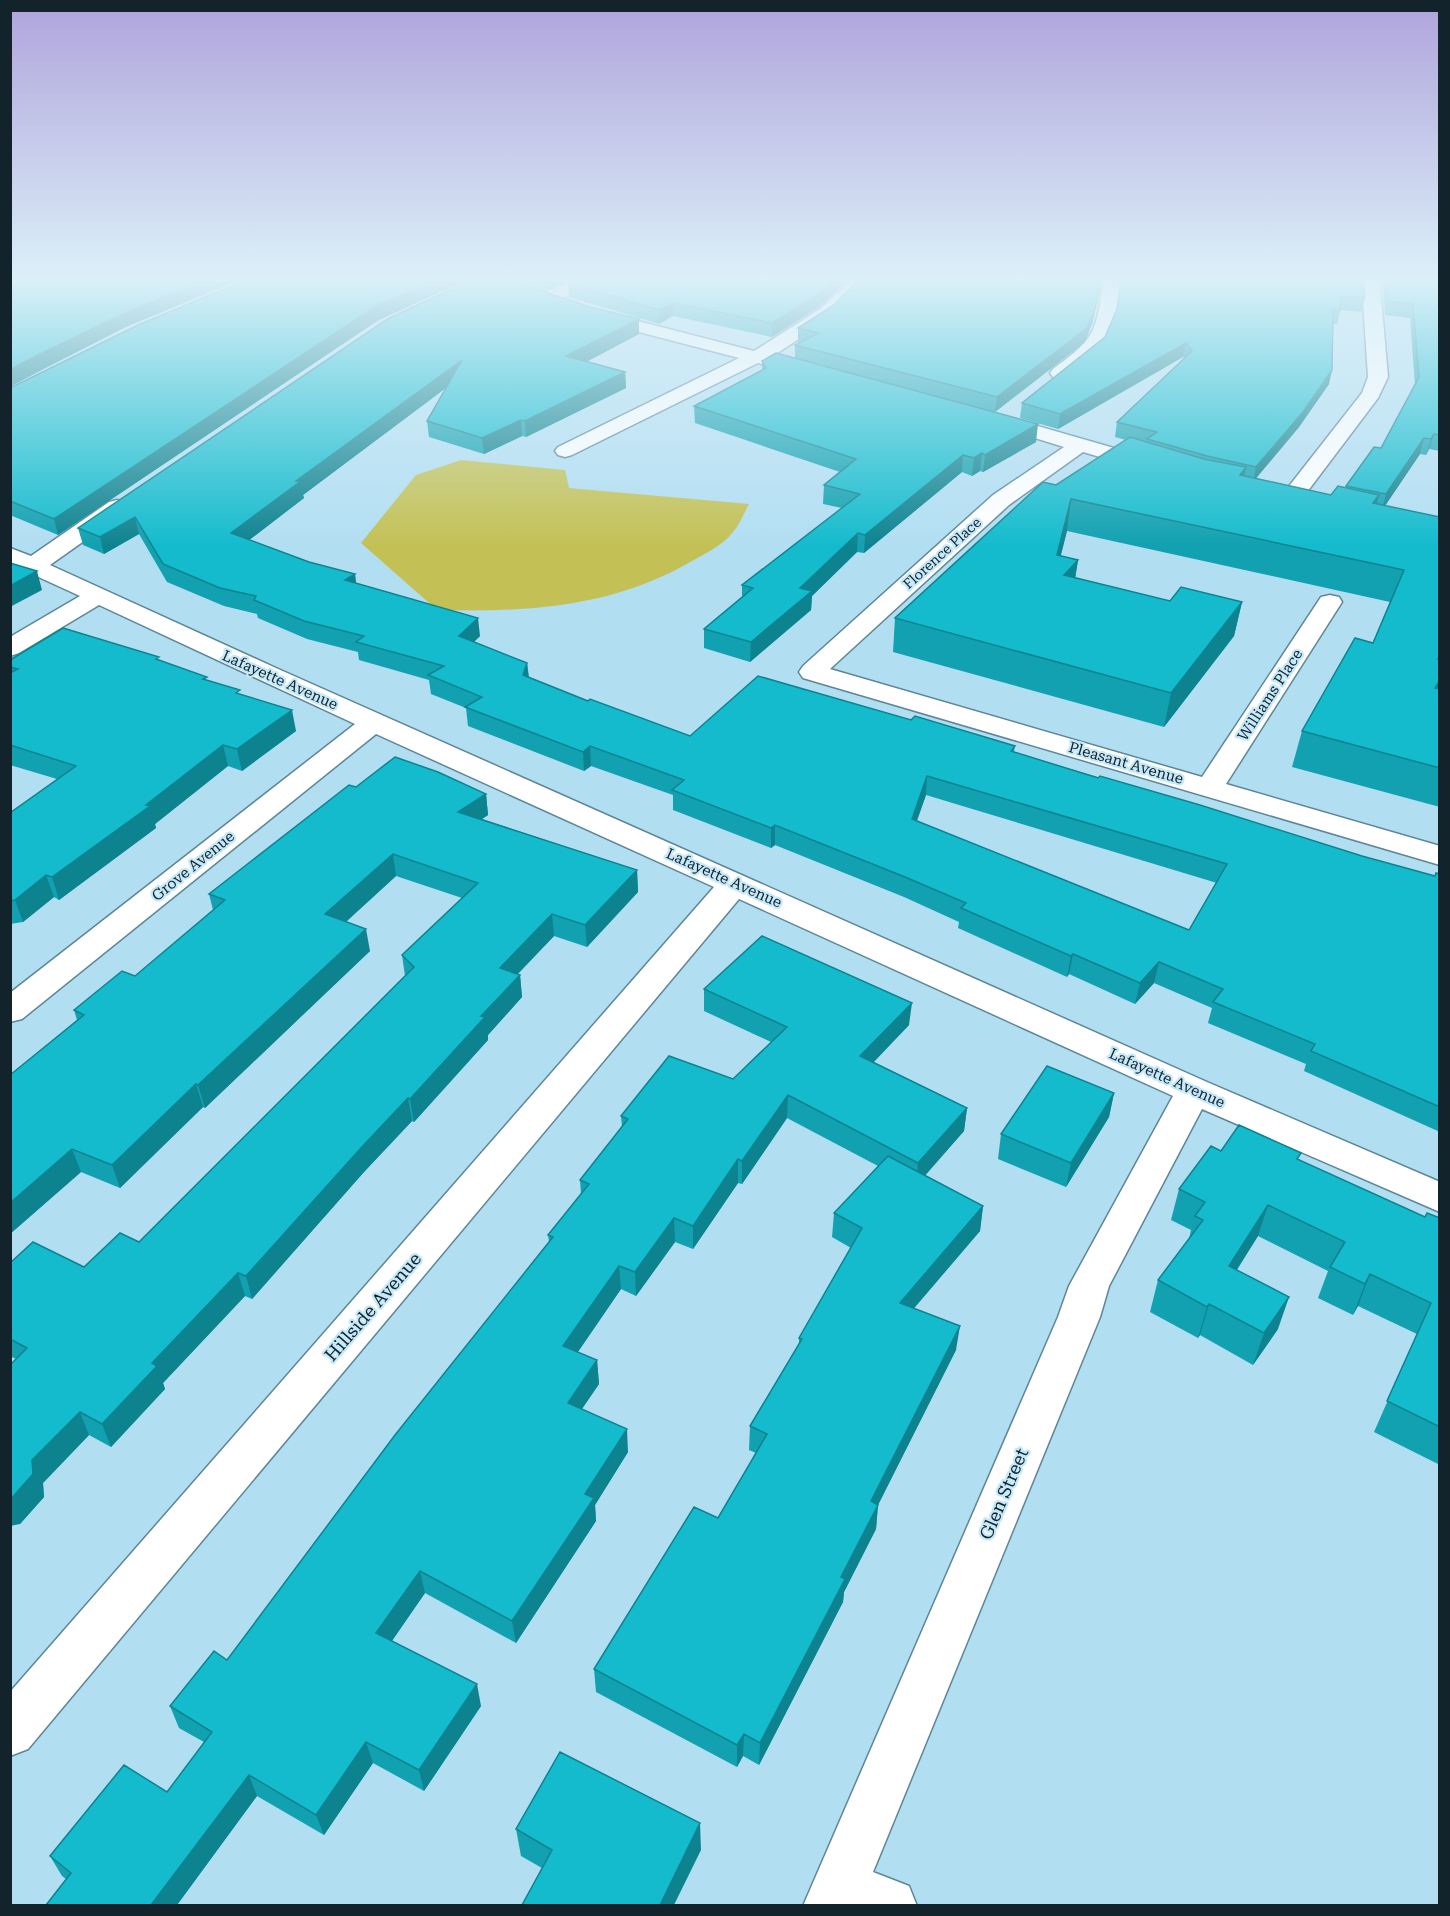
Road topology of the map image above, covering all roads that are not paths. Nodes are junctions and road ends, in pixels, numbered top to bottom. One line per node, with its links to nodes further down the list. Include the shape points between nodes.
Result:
1 (737, 367): 11 (street)
2 (798, 367): 5 (street)
3 (1068, 367): 6 (street)
4 (1378, 367): 13 (street, via 1371,394 1299,501)
5 (827, 375)
6 (1047, 384)
7 (1019, 406): 9 (street)
8 (977, 415): 9 (street)
9 (1000, 421): 10 (street)
10 (1080, 445): 12 (street); 19 (street, Florence Place, via 1001,500)
11 (566, 451)
12 (1167, 470)
13 (1268, 495)
14 (130, 498): 15 (street)
15 (22, 560): 16 (street, Lafayette Avenue)
16 (96, 597): 18 (street); 20 (street, Lafayette Avenue)
17 (1330, 603): 21 (street, Williams Place)
18 (10, 648)
19 (812, 672): 21 (street, Pleasant Avenue)
20 (375, 721): 23 (street, Lafayette Avenue); 24 (street, Grove Avenue)
21 (1210, 787): 22 (street, Pleasant Avenue)
22 (1440, 856)
23 (735, 883): 25 (street, Lafayette Avenue); 27 (street, Hillside Avenue)
24 (10, 1011)
25 (1194, 1090): 26 (street, Lafayette Avenue); 28 (street, Glen Street, via 1089,1286)
26 (1440, 1198)
27 (10, 1731)
28 (835, 1896): 29 (street)
29 (889, 1905)

